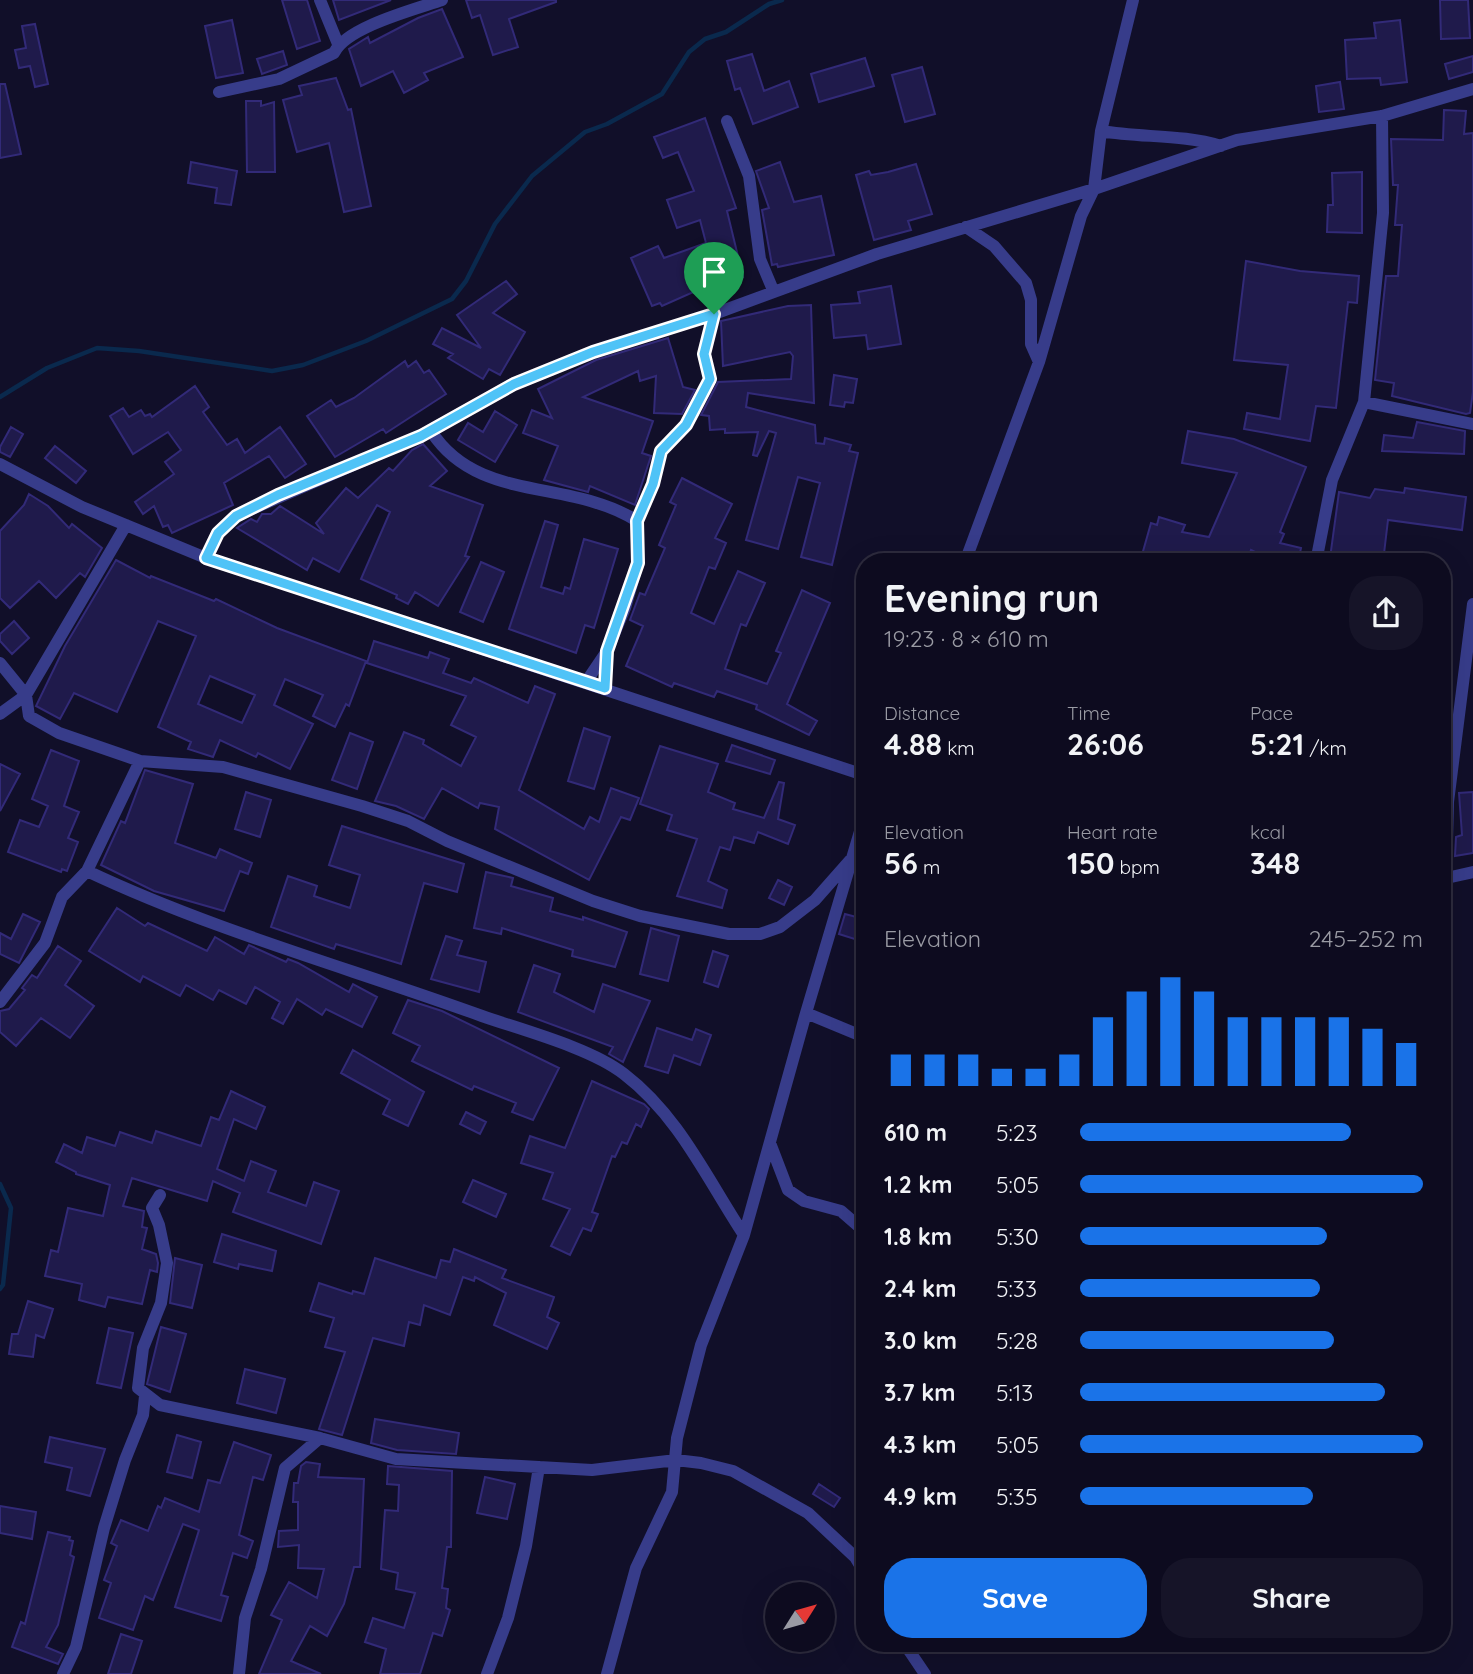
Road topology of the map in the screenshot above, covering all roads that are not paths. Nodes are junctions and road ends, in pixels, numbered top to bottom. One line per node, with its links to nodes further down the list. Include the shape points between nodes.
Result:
1 (320, 0): 4 (street)
2 (442, 0): 4 (street, via 409,10)
3 (1133, 0): 9 (street)
4 (338, 44): 6 (street, via 334,53 279,79)
5 (1473, 89): 7 (street)
6 (219, 92)
7 (1382, 116): 10 (street); 16 (street, via 1383,213)
8 (727, 121): 13 (street, via 749,176 760,259)
9 (1101, 131): 10 (street, via 1141,138 1194,138); 11 (street)
10 (1221, 146): 11 (street)
11 (1094, 189): 12 (street); 15 (street, via 1081,216)
12 (966, 227): 13 (street); 15 (street, via 994,246 1026,283 1031,300 1031,344)
13 (773, 290): 14 (street)
14 (714, 314): 18 (street, via 537,375); 20 (street, via 704,354 710,379 686,425 661,451)
15 (1038, 362): 22 (street)
16 (1364, 402): 17 (street); 23 (street, via 1332,480)
17 (1473, 424)
18 (431, 431): 20 (street, via 454,459 489,479 601,504); 24 (street, via 236,516 218,533)
19 (0, 464): 21 (street)
20 (637, 521): 26 (street, via 638,563)
21 (126, 526): 24 (street); 30 (street)
22 (968, 553)
23 (1318, 553)
24 (206, 558): 28 (street)
25 (1473, 604): 34 (street)
26 (607, 651): 28 (street); 29 (street)
27 (0, 663): 30 (street)
28 (586, 682): 29 (street)
29 (605, 688): 33 (street)
30 (26, 695): 31 (street); 32 (street, via 29,716 45,726)
31 (0, 714)
32 (140, 761): 36 (street, via 223,767 362,806 408,821 593,901 729,934 760,934 780,927 815,900); 37 (street)
33 (856, 772)
34 (1451, 778)
35 (856, 846): 36 (street)
36 (853, 856): 41 (street)
37 (87, 871): 40 (street, via 62,897 45,943); 46 (street, via 160,905 600,1060 623,1073 686,1139)
38 (1473, 872): 39 (street)
39 (1451, 877)
40 (0, 1002)
41 (806, 1013): 42 (street); 43 (street)
42 (856, 1034)
43 (770, 1143): 45 (street, via 788,1190 804,1201 841,1211); 46 (street)
44 (160, 1195): 47 (street, via 152,1208 167,1263 161,1303 143,1348 138,1388)
45 (856, 1224)
46 (744, 1235): 51 (street, via 702,1345 677,1438)
47 (145, 1396): 48 (street); 49 (street)
48 (160, 1405): 49 (street); 50 (street)
49 (143, 1415): 55 (street, via 104,1528 76,1647)
50 (320, 1438): 52 (street, via 397,1459); 56 (street, via 285,1468 245,1618)
51 (676, 1460): 52 (street, via 605,1470); 53 (street, via 733,1471 770,1489 808,1513); 58 (street, via 672,1492 636,1568)
52 (539, 1467): 57 (street, via 511,1606)
53 (856, 1559)
54 (910, 1652): 59 (street)
55 (63, 1674)
56 (239, 1674)
57 (487, 1674)
58 (607, 1674)
59 (925, 1674)

